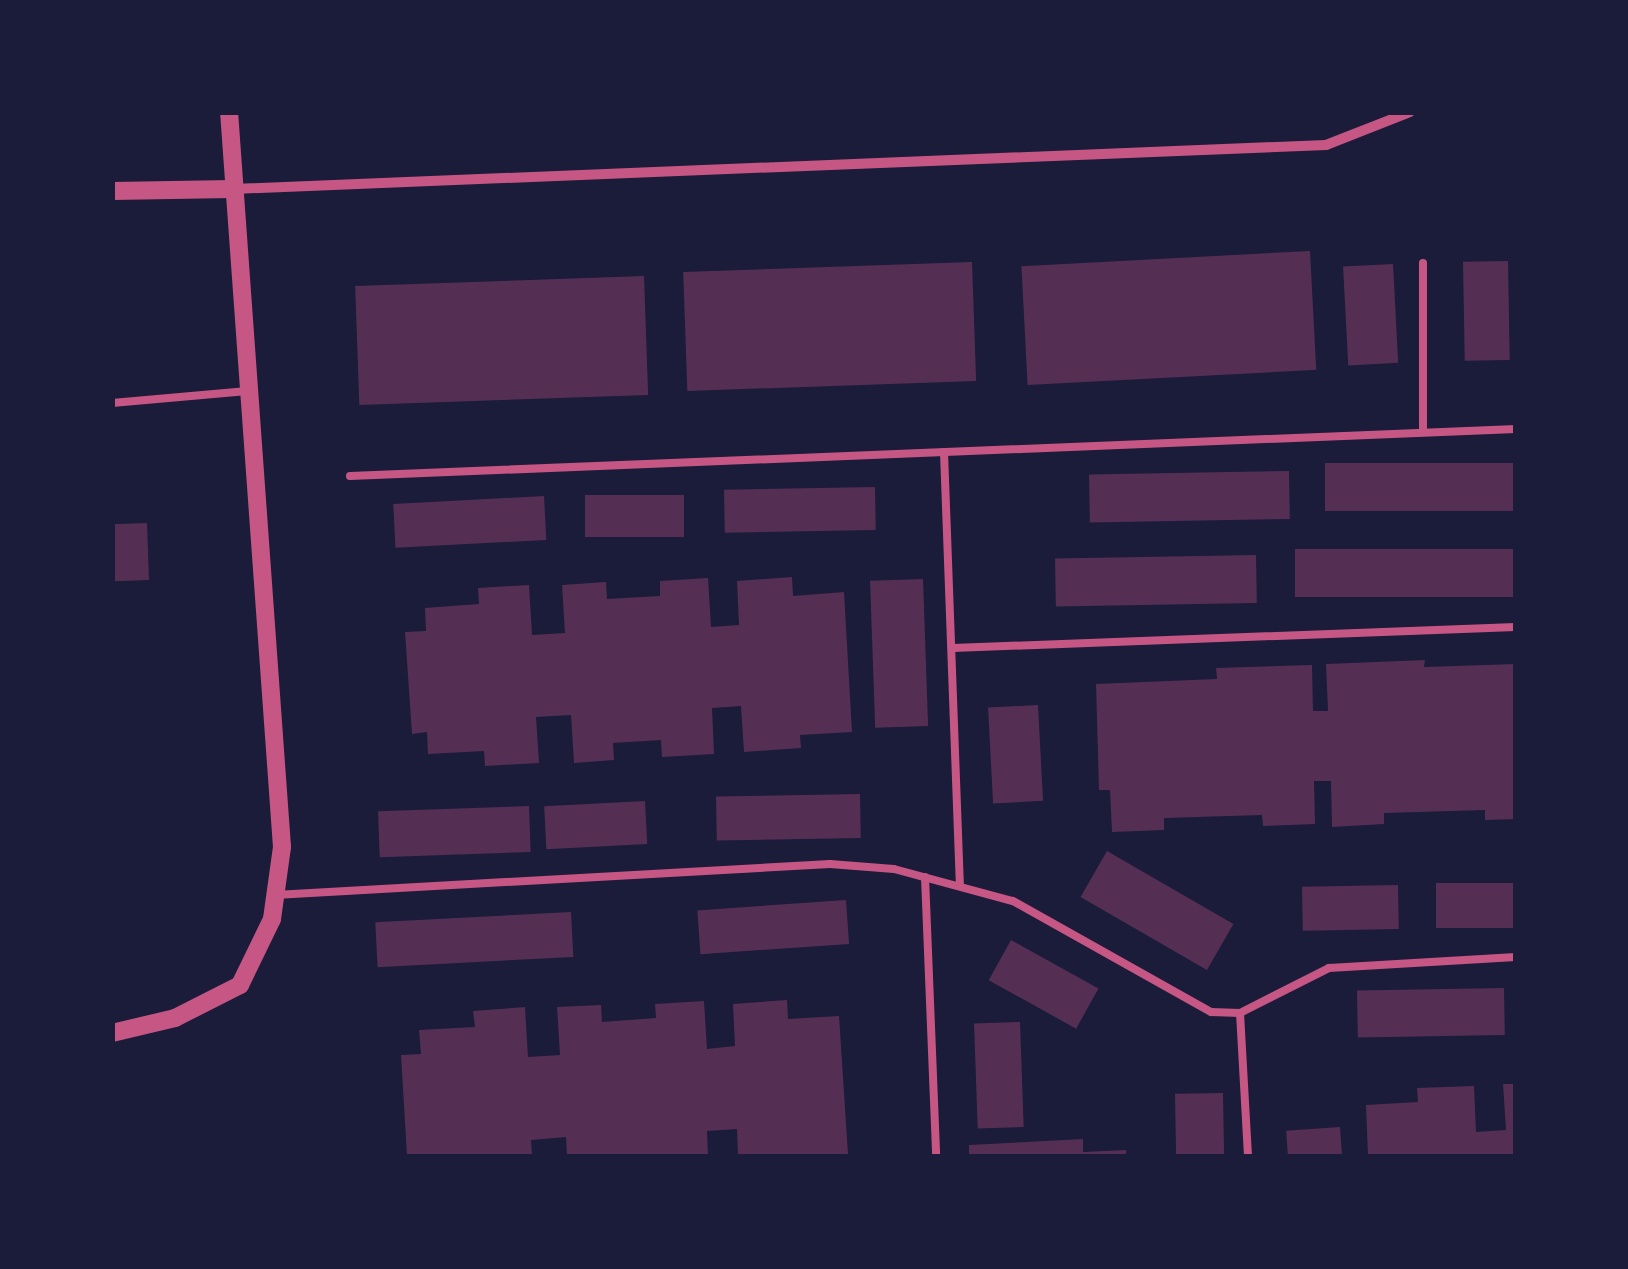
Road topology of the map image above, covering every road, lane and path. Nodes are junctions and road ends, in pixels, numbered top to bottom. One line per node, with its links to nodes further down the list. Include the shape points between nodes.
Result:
1 (230, 112): 3 (street)
2 (1410, 112): 3 (street, via 1326,145)
3 (232, 189): 4 (street); 6 (street)
4 (112, 191)
5 (1423, 263): 9 (lane)
6 (247, 392): 7 (lane); 16 (street, via 282,847)
7 (112, 403)
8 (1516, 429): 9 (lane)
9 (1424, 432): 10 (lane)
10 (944, 452): 11 (lane); 13 (lane)
11 (350, 476)
12 (1516, 627): 13 (lane)
13 (953, 648): 15 (lane)
14 (925, 877): 15 (lane); 16 (lane, via 830,864); 20 (lane)
15 (960, 886): 18 (lane, via 1014,901 1211,1012)
16 (275, 895): 19 (street, via 272,918 240,985 175,1018)
17 (1516, 958): 18 (lane, via 1329,968)
18 (1240, 1013): 21 (lane)
19 (112, 1032)
20 (936, 1156)
21 (1248, 1156)

